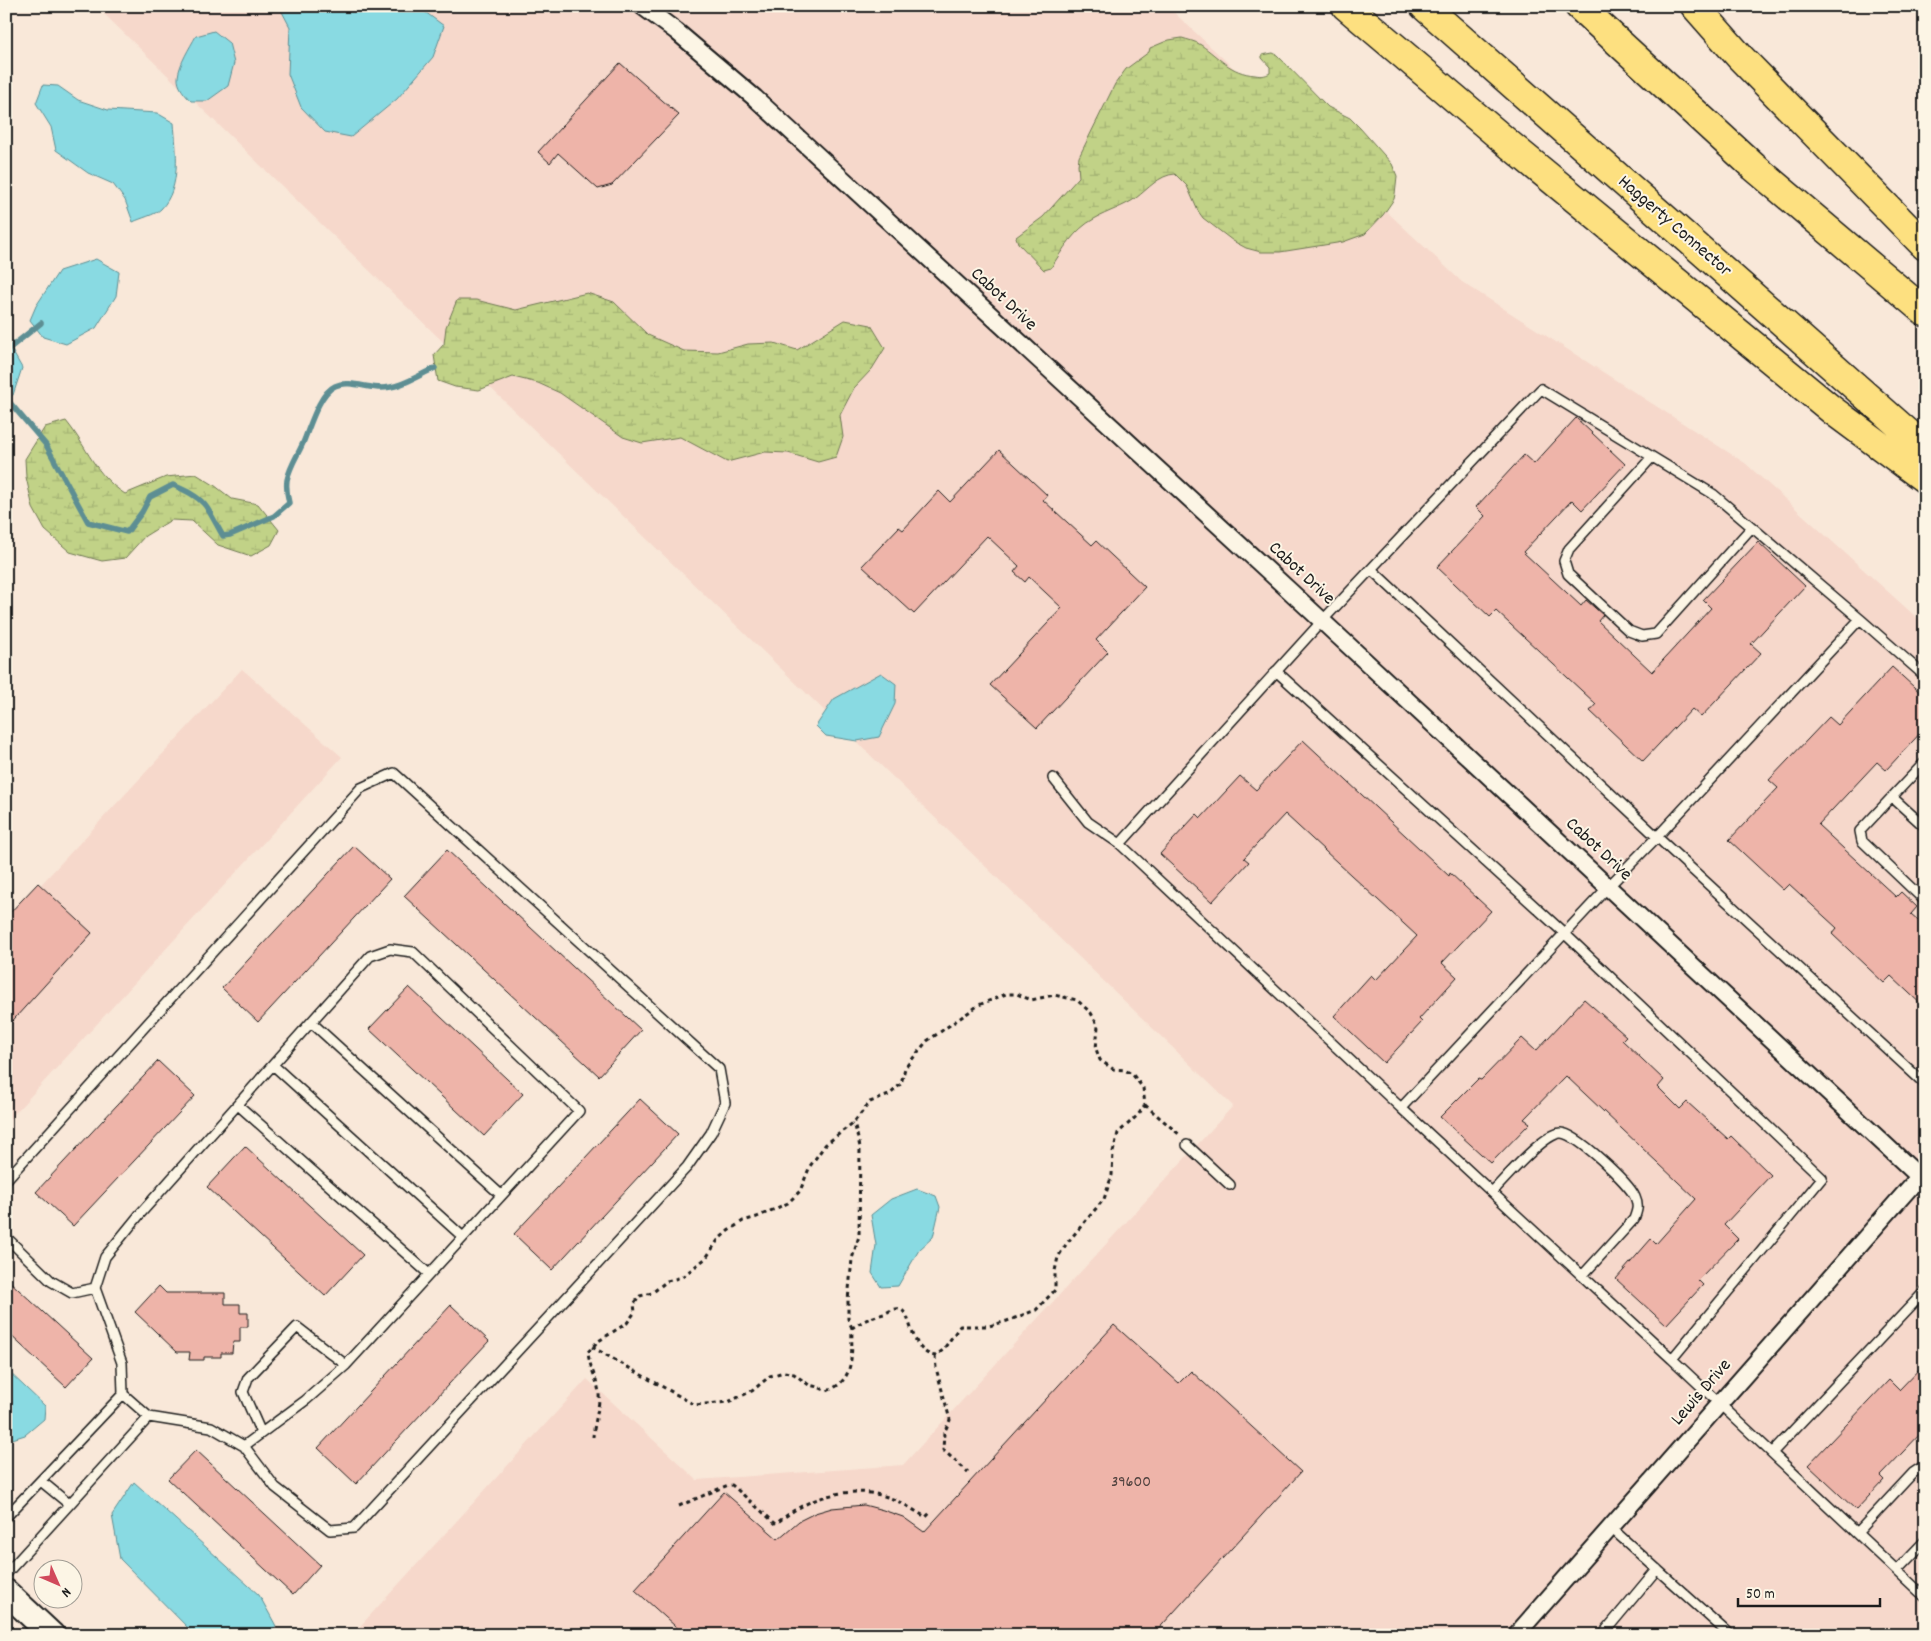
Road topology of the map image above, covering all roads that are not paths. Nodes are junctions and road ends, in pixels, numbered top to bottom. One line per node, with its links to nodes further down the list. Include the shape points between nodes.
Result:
1 (642, 6): 18 (street, Cabot Drive, via 755,98)
2 (1337, 6): 8 (highway)
3 (1346, 6): 8 (highway)
4 (1424, 6): 12 (highway, Haggerty Connector)
5 (1579, 6): 11 (highway, via 1754,167)
6 (1686, 6): 9 (highway)
7 (1695, 6): 9 (highway)
8 (1381, 36): 14 (highway, via 1832,410)
9 (1740, 57): 10 (highway)
10 (1925, 246)
11 (1925, 312)
12 (1925, 448)
13 (1652, 457): 15 (lane, via 1714,494); 15 (lane, via 1569,549 1564,561 1568,574 1629,631 1642,636 1656,634); 16 (lane, via 1541,389)
14 (1925, 479)
15 (1752, 527): 17 (lane)
16 (1370, 569): 18 (lane); 25 (lane)
17 (1860, 619): 20 (lane); 25 (lane)
18 (1322, 621): 19 (lane); 27 (street, Cabot Drive)
19 (1276, 671): 26 (lane); 29 (lane)
20 (1925, 676)
21 (1925, 762): 23 (lane)
22 (1053, 778): 26 (lane, via 1088,822)
23 (1892, 797): 24 (lane); 28 (lane, via 1860,831 1862,841)
24 (1925, 827)
25 (1657, 837): 27 (lane); 32 (lane)
26 (1120, 844): 34 (lane)
27 (1608, 887): 29 (lane); 36 (street, Cabot Drive)
28 (1925, 901)
29 (1564, 934): 34 (lane); 47 (lane, via 1822,1178)
30 (312, 1022): 31 (lane); 40 (lane); 40 (lane, via 370,956 390,949 413,952 578,1111)
31 (273, 1065): 33 (lane); 42 (lane)
32 (1925, 1084)
33 (238, 1105): 43 (lane); 45 (lane, via 105,1256)
34 (1401, 1108): 39 (lane)
35 (1187, 1145): 38 (lane)
36 (1923, 1176): 50 (street, Lewis Drive)
37 (6, 1180): 53 (lane, via 361,788 394,773 719,1069 725,1103 711,1133 687,1167 354,1528 330,1530 275,1487)
38 (1230, 1185)
39 (1492, 1192): 44 (lane); 44 (lane, via 1551,1135 1570,1135 1588,1148 1626,1184 1635,1196 1638,1208 1634,1219)
40 (502, 1194): 42 (lane)
41 (6, 1237): 45 (lane, via 51,1281 72,1293)
42 (463, 1237): 43 (lane)
43 (429, 1274): 48 (lane)
44 (1582, 1276): 47 (lane)
45 (95, 1288): 49 (lane, via 122,1363)
46 (1925, 1291): 54 (lane)
47 (1672, 1359): 50 (lane)
48 (346, 1365): 52 (lane); 52 (lane, via 297,1327 248,1378 243,1392)
49 (123, 1394): 51 (lane); 56 (lane)
50 (1720, 1403): 54 (lane); 59 (street, Lewis Drive)
51 (149, 1417): 53 (lane, via 211,1427); 57 (lane)
52 (261, 1433): 53 (lane)
53 (244, 1446)
54 (1772, 1453): 60 (lane)
55 (1925, 1465): 60 (lane)
56 (41, 1481): 57 (lane); 58 (lane)
57 (70, 1504): 64 (lane)
58 (6, 1517)
59 (1610, 1527): 62 (lane); 68 (street, Lewis Drive)
60 (1857, 1533): 63 (lane)
61 (1925, 1541): 63 (lane)
62 (1657, 1570): 69 (lane); 70 (lane)
63 (1897, 1570): 66 (lane)
64 (6, 1574)
65 (6, 1592): 67 (street)
66 (1925, 1597)
67 (52, 1635)
68 (1516, 1635)
69 (1602, 1635)
70 (1730, 1635)

